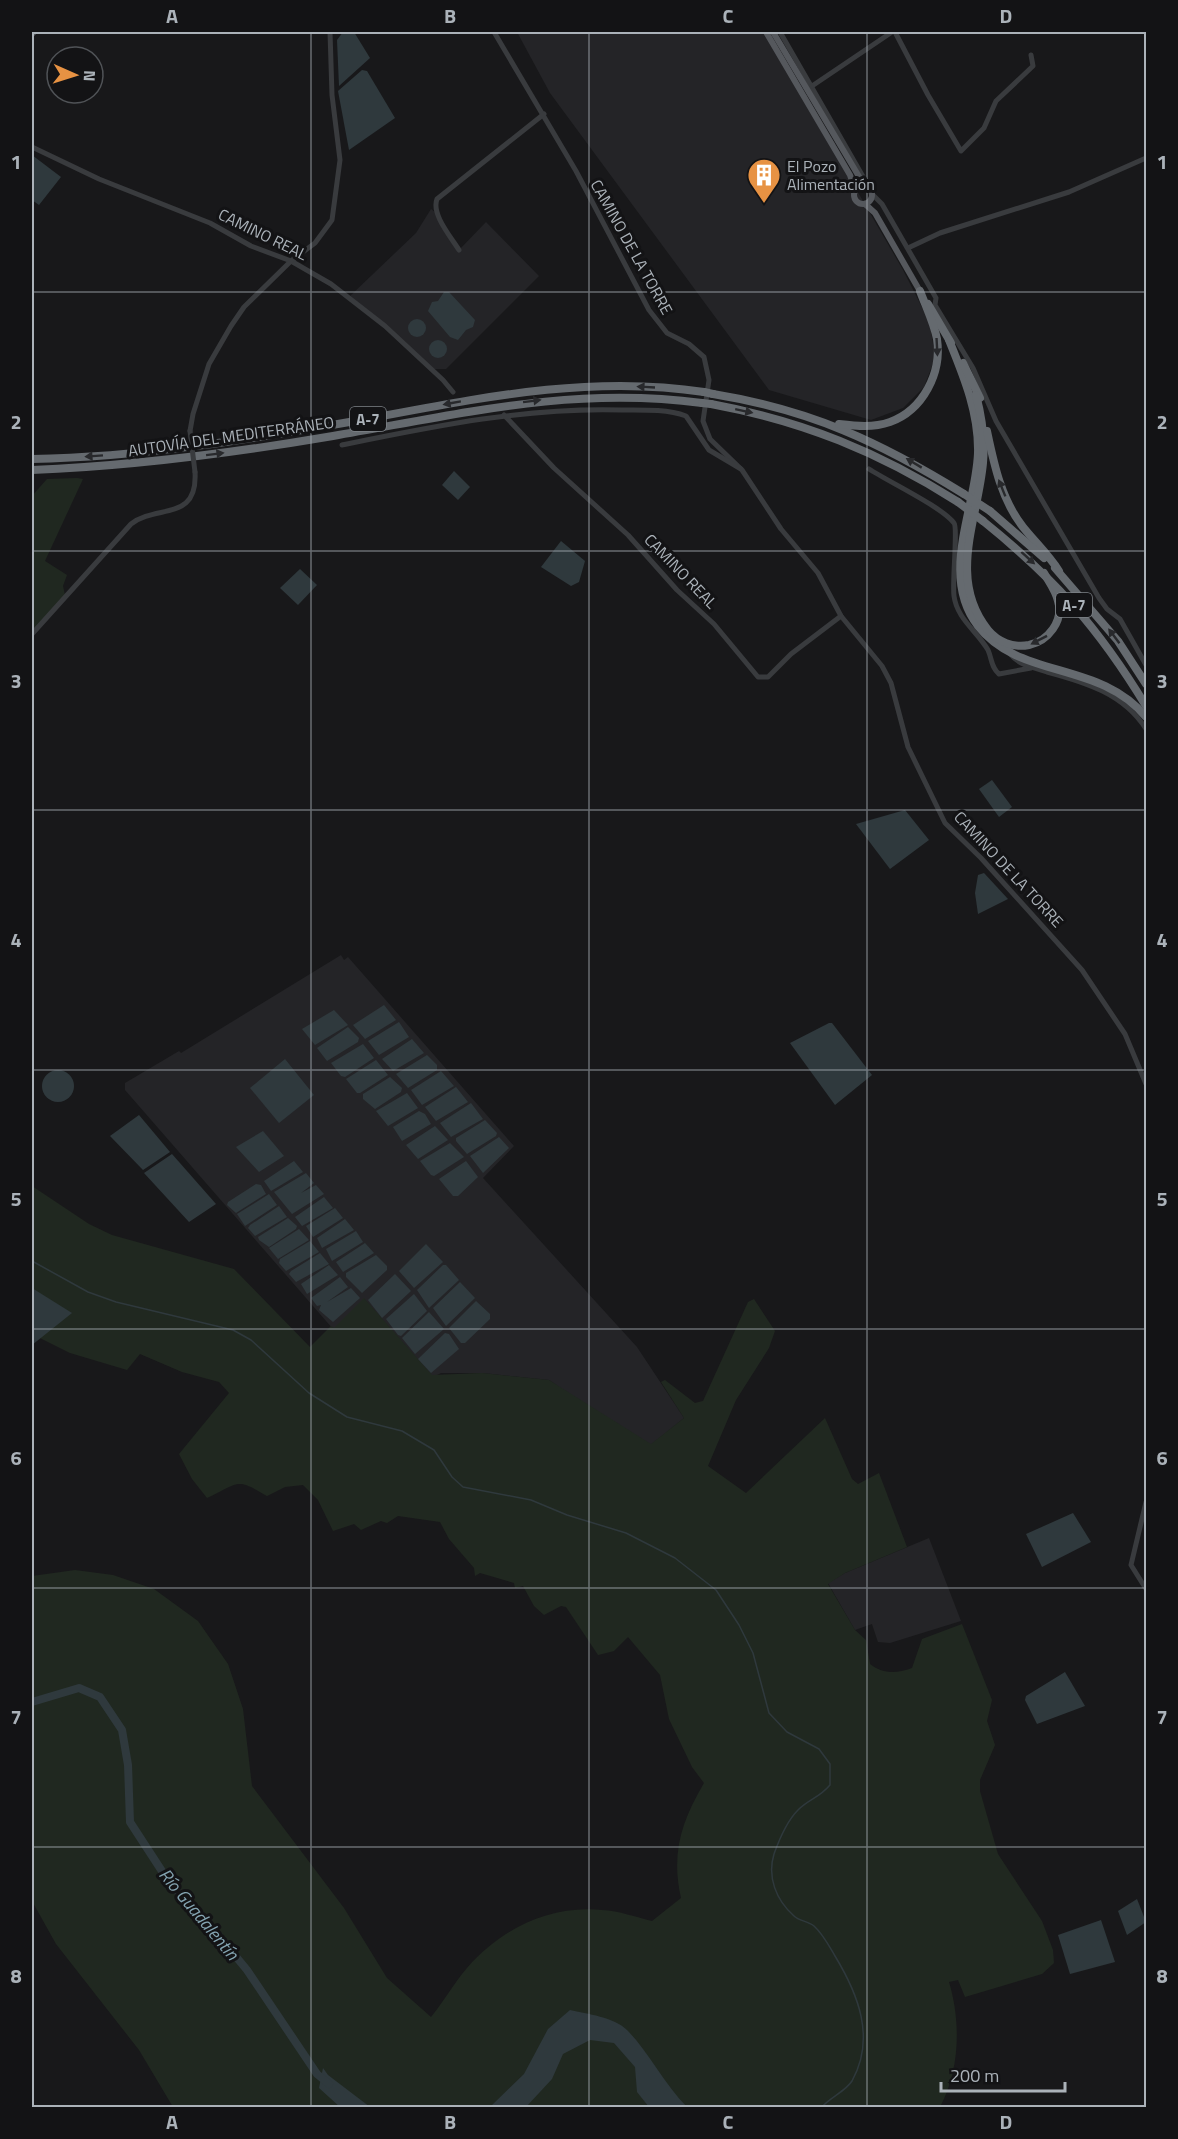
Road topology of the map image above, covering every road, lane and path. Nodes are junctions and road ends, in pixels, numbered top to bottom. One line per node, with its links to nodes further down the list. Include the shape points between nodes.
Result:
1 (330, 32): 8 (street)
2 (337, 32): 8 (street)
3 (494, 32): 11 (street, CAMINO DE LA TORRE)
4 (766, 32): 15 (main road, via 850,175)
5 (773, 32): 14 (main road)
6 (780, 32): 10 (street)
7 (893, 32): 9 (street, via 961,151 984,128 996,101 1033,66); 10 (street)
8 (331, 39): 21 (street, via 332,95 340,148 334,210 329,227)
9 (1031, 55)
10 (812, 86): 14 (street)
11 (544, 114): 20 (street, via 437,199 438,214); 33 (street, CAMINO DE LA TORRE, via 649,310 667,333 704,357 709,380 703,421 706,430 716,446)
12 (32, 147): 21 (street, CAMINO REAL)
13 (1146, 158): 19 (street, via 1068,192 940,233)
14 (866, 186): 15 (main road); 16 (main road)
15 (855, 190): 17 (main road, via 855,199)
16 (872, 197): 17 (main road); 18 (main road); 19 (street, via 882,204)
17 (865, 204): 18 (main road)
18 (875, 213): 22 (main road)
19 (908, 248): 23 (street, via 933,291)
20 (459, 250)
21 (291, 261): 26 (street, CAMINO REAL, via 331,284 383,324); 37 (street, bridge, via 244,306 209,364 190,431 194,490 185,504 131,524)
22 (920, 291): 23 (main road); 28 (highway, one-way to 28, via 934,327 938,352 936,371 926,391 912,408 889,422 864,427)
23 (931, 304): 24 (highway); 40 (street, via 973,368 996,421 1099,598 1120,619)
24 (949, 340): 25 (highway); 38 (highway, via 972,398 977,429 976,476 961,553 966,603 976,624)
25 (965, 366): 34 (highway, one-way to 25, via 1009,505 993,459 981,400); 35 (highway, one-way to 25, via 1058,600 1056,624 1050,634 1034,644 1015,646 1003,642 982,622 968,586 968,546 984,444 977,400)
26 (453, 392)
27 (504, 415): 29 (street); 33 (street, via 579,409 681,414 709,450); 36 (street, CAMINO REAL, via 554,468 628,535 714,624 758,677 768,677 806,641)
28 (827, 423): 30 (highway, AUTOVÍA DEL MEDITERRÁNEO / A-7, one-way to 30, via 709,393 615,386 531,391 212,444); 34 (highway, AUTOVÍA DEL MEDITERRÁNEO / A-7, one-way to 28, bridge, via 990,511 964,494 895,452)
29 (342, 445)
30 (32, 459)
31 (869, 469): 44 (street, via 955,524 952,570 956,605 986,647 996,672 1003,675)
32 (32, 470): 35 (highway, AUTOVÍA DEL MEDITERRÁNEO / A-7, one-way to 35, bridge, via 232,452 547,400 631,396 702,403 797,425 847,442 898,466 958,502)
33 (742, 470): 36 (street, CAMINO DE LA TORRE, via 781,528 818,573)
34 (1059, 571): 45 (highway, AUTOVÍA DEL MEDITERRÁNEO / A-7, one-way to 34, via 1118,641)
35 (1044, 573): 46 (highway, AUTOVÍA DEL MEDITERRÁNEO / A-7, via 1101,636)
36 (841, 616): 49 (street, CAMINO DE LA TORRE, via 891,683 908,747 945,823 1082,970 1125,1034)
37 (32, 634)
38 (1011, 656): 39 (highway); 44 (street)
39 (1023, 662): 41 (highway); 42 (street); 44 (street)
40 (1146, 664)
41 (1040, 667): 42 (street); 43 (highway)
42 (1031, 668): 44 (street)
43 (1051, 669): 47 (highway, via 1103,683); 48 (street, via 1117,698)
44 (1013, 671)
45 (1146, 684)
46 (1146, 706)
47 (1146, 717)
48 (1146, 729)
49 (1146, 1084)
50 (1146, 1502): 51 (street, via 1131,1565)
51 (1146, 1588)

